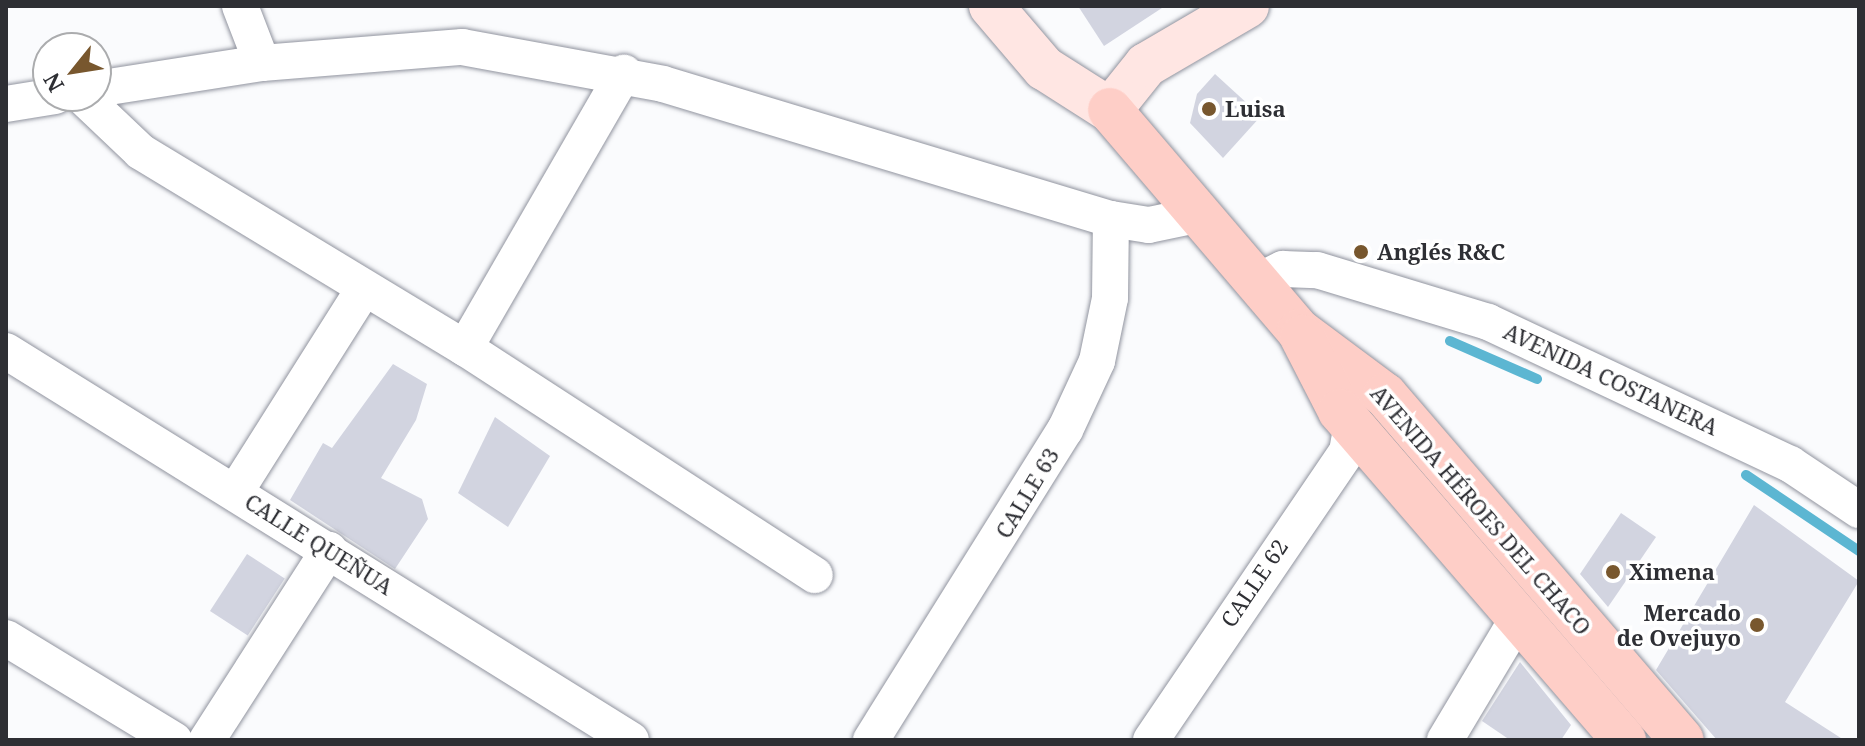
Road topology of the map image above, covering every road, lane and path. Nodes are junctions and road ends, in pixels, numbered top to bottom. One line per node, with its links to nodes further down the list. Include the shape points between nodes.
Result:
1 (240, 6): 4 (street)
2 (991, 6): 9 (main road, via 1044,68)
3 (1247, 6): 9 (main road, via 1146,65)
4 (262, 63): 5 (street, via 462,47); 6 (street)
5 (624, 73): 12 (street); 16 (street)
6 (112, 86)
7 (32, 100): 8 (street)
8 (6, 104)
9 (1110, 110): 11 (main road, AVENIDA HÉROES DEL CHACO)
10 (99, 112): 14 (street, via 141,152)
11 (1197, 215): 12 (street, via 1149,225); 13 (main road, AVENIDA HÉROES DEL CHACO)
12 (1111, 219): 30 (street, CALLE 63, via 1110,298 1097,361 1030,493)
13 (1257, 282): 15 (main road, AVENIDA HÉROES DEL CHACO); 21 (street, AVENIDA COSTANERA, via 1283,269 1317,270 1488,322 1790,464)
14 (363, 290): 16 (street); 20 (street)
15 (1299, 331): 18 (main road, AVENIDA HÉROES DEL CHACO); 19 (main road, AVENIDA HÉROES DEL CHACO)
16 (465, 348): 23 (street)
17 (6, 351): 20 (street, CALLE QUEÑUA)
18 (1385, 395): 19 (main road); 24 (main road, AVENIDA HÉROES DEL CHACO)
19 (1352, 424): 25 (main road, AVENIDA HÉROES DEL CHACO); 31 (street, CALLE 62, via 1347,452)
20 (236, 491): 22 (street, CALLE QUEÑUA)
21 (1859, 510)
22 (329, 550): 28 (street); 29 (street, CALLE QUEÑUA)
23 (815, 575)
24 (1550, 588): 25 (main road); 34 (main road, AVENIDA HÉROES DEL CHACO)
25 (1518, 618): 32 (street); 33 (main road, AVENIDA HÉROES DEL CHACO)
26 (6, 638): 27 (street)
27 (174, 740)
28 (207, 740)
29 (631, 740)
30 (871, 740)
31 (1151, 740)
32 (1445, 740)
33 (1624, 740)
34 (1682, 740)

